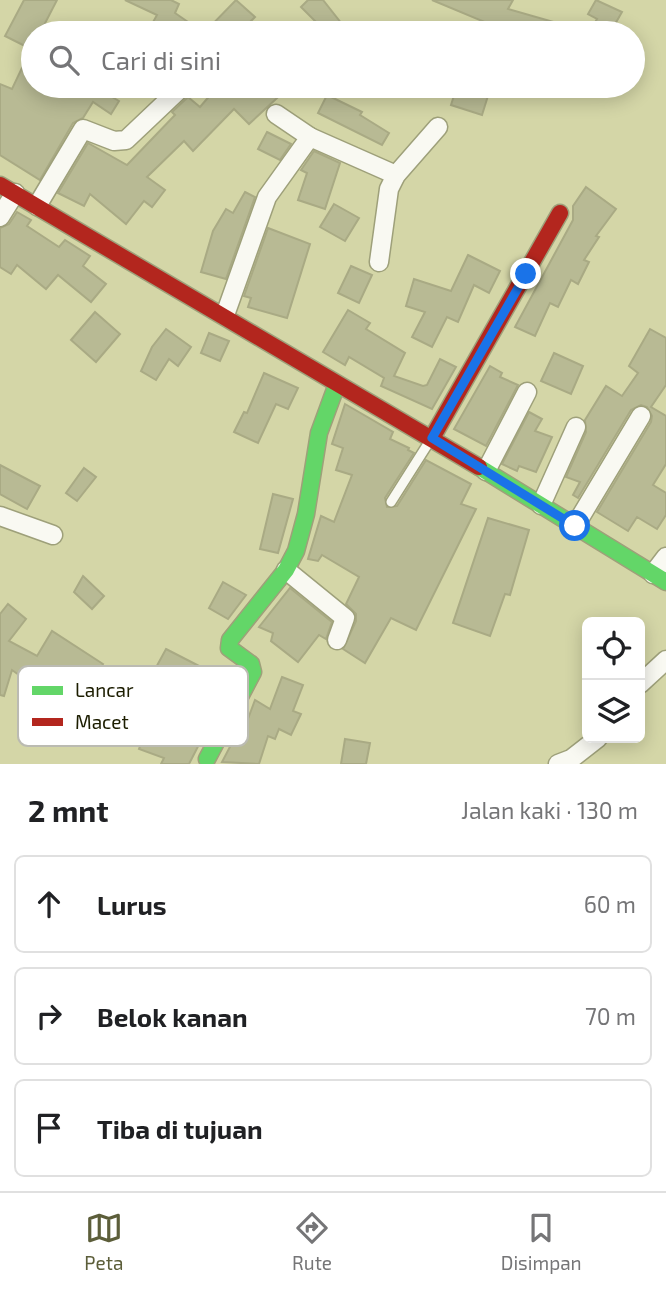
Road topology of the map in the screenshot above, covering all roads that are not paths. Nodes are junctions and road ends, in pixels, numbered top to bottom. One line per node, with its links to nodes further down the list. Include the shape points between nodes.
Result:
1 (170, 98): 7 (street, via 126,140 114,141 82,130)
2 (276, 114): 4 (street)
3 (438, 127): 5 (street)
4 (310, 136): 5 (street); 11 (street, via 267,197)
5 (396, 175): 10 (street, via 387,194)
6 (7, 189): 7 (main road); 9 (street)
7 (37, 206): 11 (main road)
8 (560, 213): 16 (main road)
9 (0, 217)
10 (379, 262)
11 (225, 315): 12 (main road)
12 (337, 384): 16 (main road); 24 (main road, via 319,433 296,551)
13 (527, 392): 17 (street)
14 (641, 416): 21 (street)
15 (576, 428): 19 (street)
16 (432, 438): 17 (main road); 18 (lane)
17 (486, 471): 19 (main road)
18 (391, 502)
19 (541, 505): 21 (main road)
20 (0, 516): 22 (street)
21 (575, 526): 25 (main road)
22 (53, 535)
23 (666, 557): 25 (street)
24 (286, 570): 26 (street, via 344,617); 29 (main road, via 230,640 229,648 251,664)
25 (660, 578)
26 (337, 640)
27 (666, 660): 28 (street)
28 (644, 680)
29 (248, 681)
30 (590, 743): 33 (street)
31 (214, 746): 32 (main road)
32 (207, 759)
33 (558, 764)

